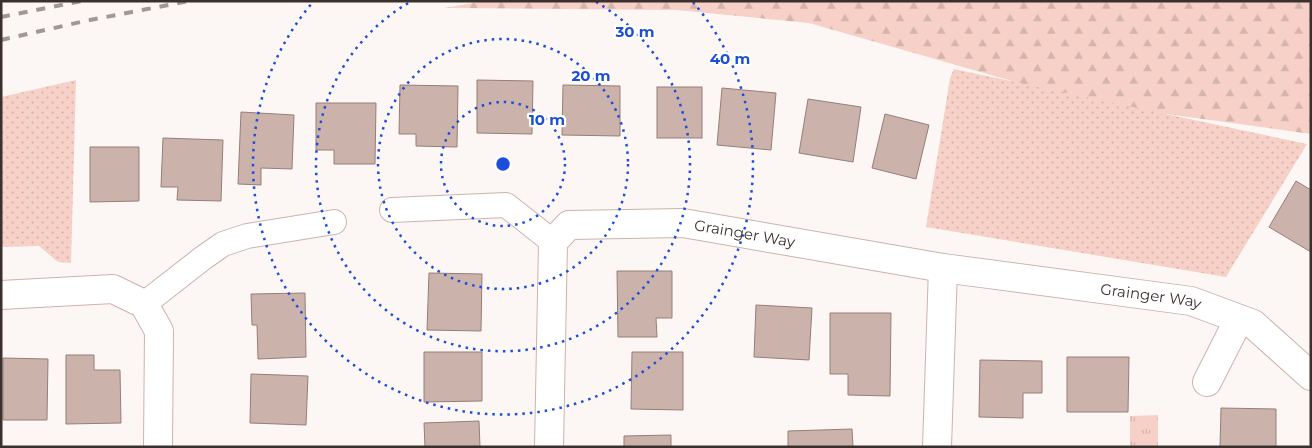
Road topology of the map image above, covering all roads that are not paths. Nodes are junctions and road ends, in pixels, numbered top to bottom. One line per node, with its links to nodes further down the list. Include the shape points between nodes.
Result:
1 (392, 210): 3 (lane, via 506,206)
2 (334, 222): 6 (lane, via 247,236 223,244)
3 (553, 242): 4 (street, Grainger Way, via 569,225 683,223); 11 (street)
4 (942, 268): 7 (street, Grainger Way, via 1191,301); 12 (street)
5 (1, 295): 6 (street, via 113,289)
6 (144, 304): 10 (street, via 159,331)
7 (1239, 319): 8 (street, Grainger Way, via 1253,324); 9 (street)
8 (1311, 376)
9 (1207, 382)
10 (158, 447)
11 (549, 447)
12 (937, 447)

